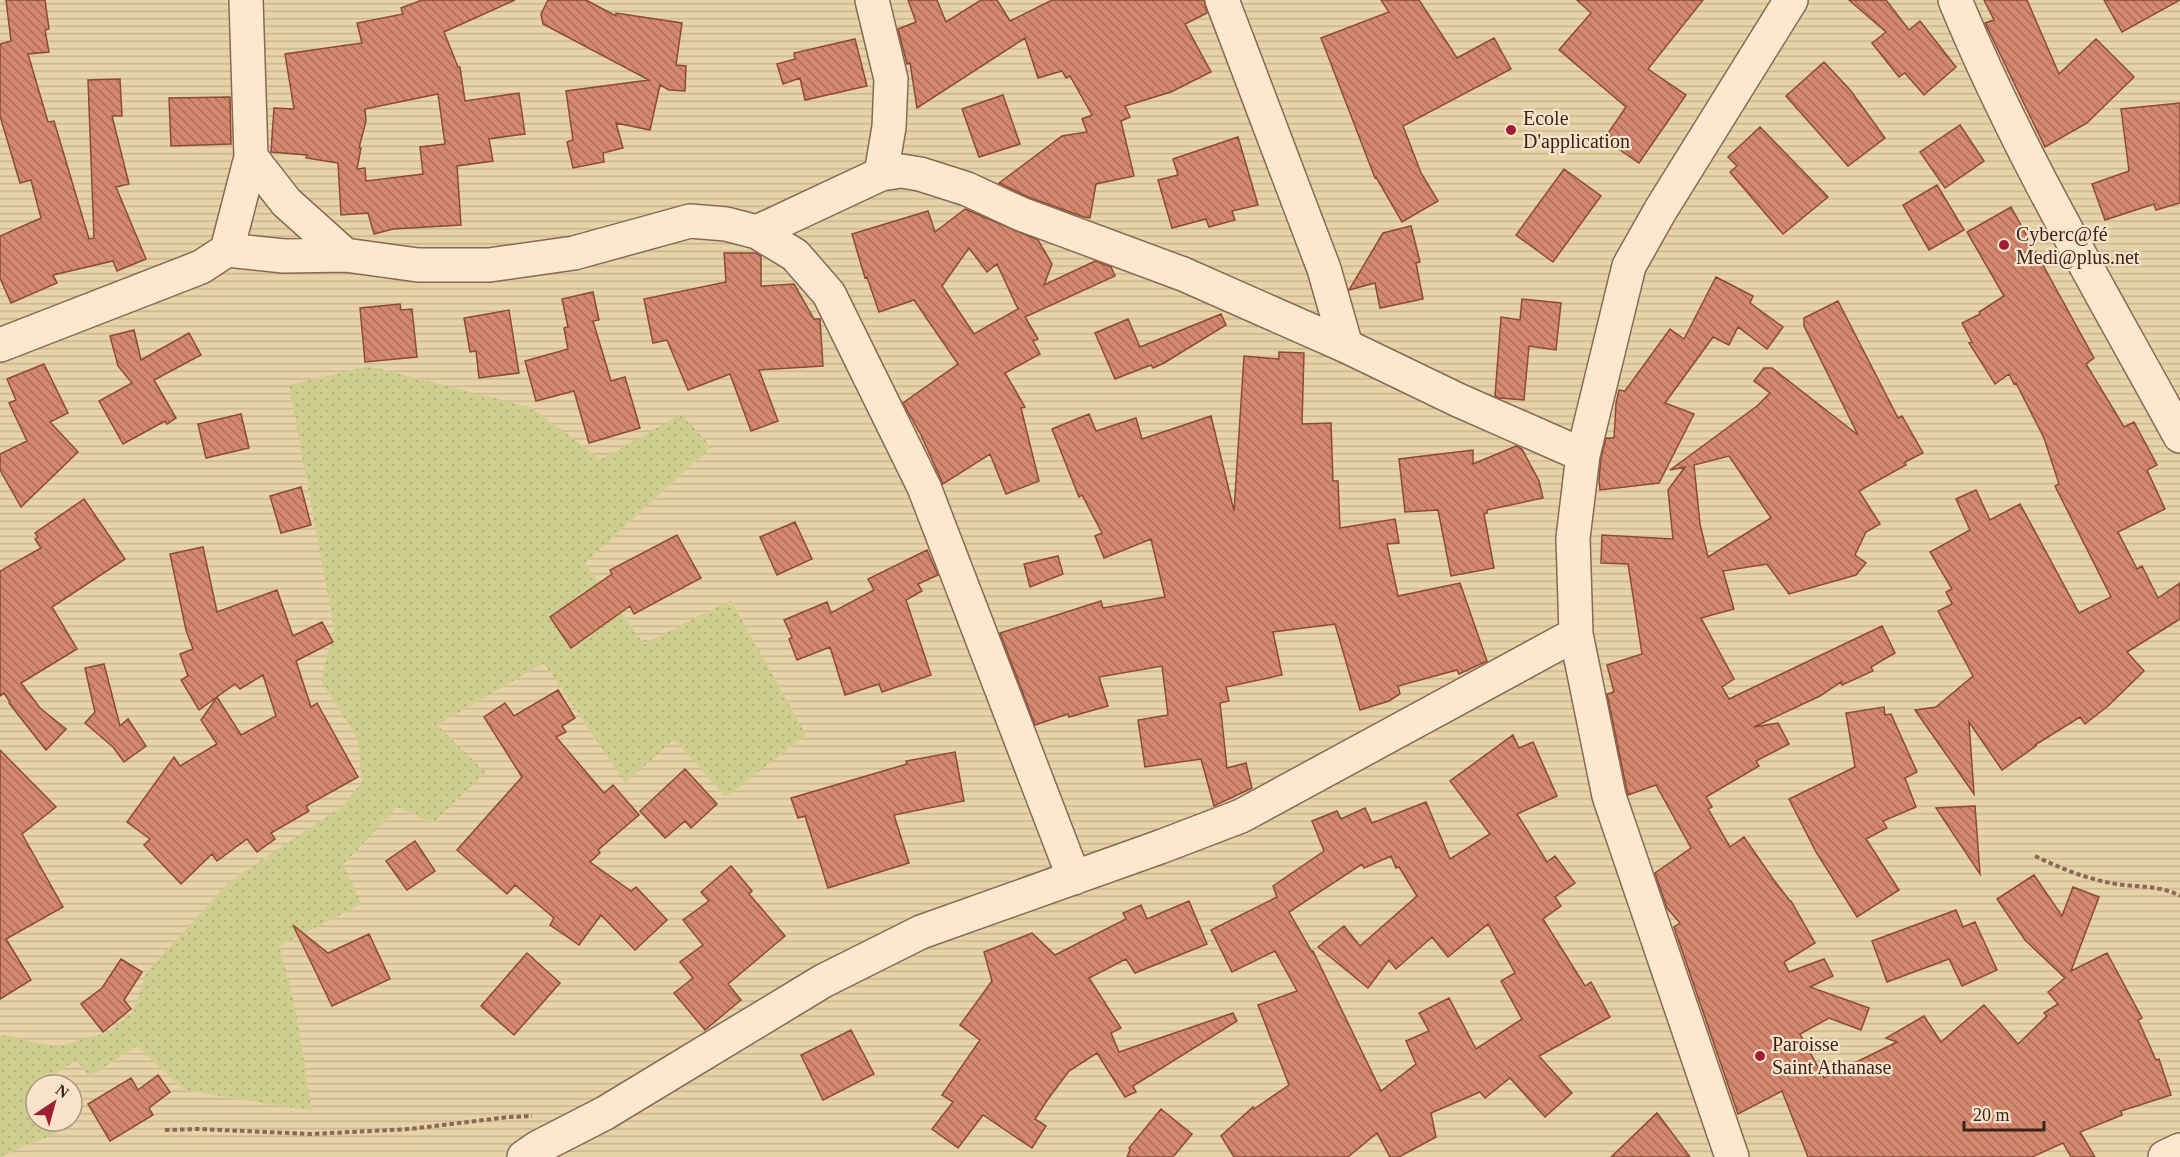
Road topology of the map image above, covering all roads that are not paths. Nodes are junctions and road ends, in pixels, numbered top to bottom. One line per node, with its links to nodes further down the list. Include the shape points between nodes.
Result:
1 (248, 0): 6 (street)
2 (872, 0): 7 (street, via 891,79 889,127)
3 (1222, 0): 12 (street, via 1324,269)
4 (1791, 0): 14 (street, via 1629,266)
5 (1954, 0): 13 (street, via 2038,176)
6 (251, 157): 9 (street); 10 (street, via 286,202)
7 (881, 174): 8 (street); 12 (street, via 920,174 967,189 1020,214 1183,273)
8 (757, 232): 10 (street, via 690,221 574,253 489,265 418,265); 16 (street, via 795,255 829,294 924,487)
9 (227, 250): 10 (street, via 284,256); 11 (street, via 201,267)
10 (345, 255)
11 (0, 345)
12 (1346, 346): 14 (street)
13 (2180, 436)
14 (1583, 455): 15 (street, via 1573,538)
15 (1576, 634): 16 (street, via 1241,816); 19 (street, via 1609,796)
16 (1074, 878): 18 (street, via 921,932 823,981 605,1113)
17 (2180, 1150): 20 (street)
18 (524, 1157)
19 (1732, 1157)
20 (2165, 1157)

